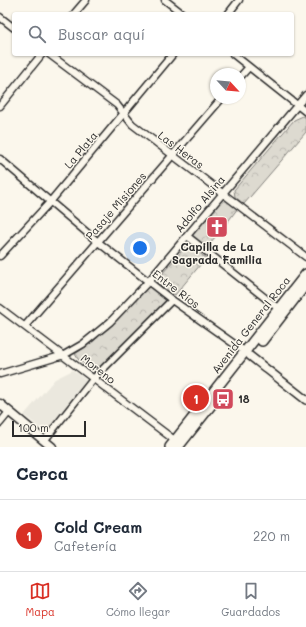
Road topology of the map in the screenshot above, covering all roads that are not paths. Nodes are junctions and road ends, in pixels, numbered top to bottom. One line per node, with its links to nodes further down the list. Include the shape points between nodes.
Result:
1 (86, 0): 4 (street)
2 (164, 0): 5 (street)
3 (239, 0): 6 (street)
4 (76, 12)
5 (180, 12)
6 (230, 12)
7 (0, 17): 8 (street)
8 (12, 26)
9 (40, 56): 17 (street)
10 (52, 56): 20 (street, Las Heras, via 117,106)
11 (171, 56): 20 (street, La Plata)
12 (235, 56): 13 (street)
13 (249, 67): 14 (street); 18 (street)
14 (246, 70)
15 (306, 95): 18 (street, Adolfo Alsina)
16 (217, 104): 21 (street, Pasaje Misiones)
17 (0, 106)
18 (298, 106): 19 (street); 23 (street, Adolfo Alsina)
19 (306, 112)
20 (124, 115): 21 (street, Las Heras); 24 (street, La Plata)
21 (172, 156): 23 (street, Las Heras); 26 (street, Pasaje Misiones)
22 (0, 160): 24 (street, Entre Ríos)
23 (222, 193): 25 (street, Adolfo Alsina); 28 (street, Las Heras)
24 (50, 202): 26 (street, Entre Ríos); 27 (street, La Plata)
25 (187, 236): 30 (street, Adolfo Alsina); 34 (street)
26 (98, 242): 30 (street, Entre Ríos); 35 (street, Pasaje Misiones)
27 (0, 256)
28 (306, 256)
29 (306, 274): 34 (main road, Avenida General Roca)
30 (148, 282): 32 (street, Entre Ríos); 37 (street, Adolfo Alsina, via 110,322 83,344)
31 (306, 284): 36 (main road, Avenida General Roca)
32 (172, 300): 36 (street, Entre Ríos); 39 (street)
33 (0, 308): 35 (street, Moreno)
34 (279, 309): 36 (main road, Avenida General Roca)
35 (25, 326): 37 (street, Moreno)
36 (248, 354): 40 (street, Entre Ríos); 45 (main road, Avenida General Roca)
37 (64, 355): 38 (street, Adolfo Alsina); 39 (street, Moreno)
38 (0, 374)
39 (94, 378): 44 (street); 45 (street, Moreno)
40 (306, 400)
41 (0, 404): 42 (main road)
42 (9, 412): 43 (street); 44 (main road)
43 (0, 423)
44 (44, 441): 46 (main road)
45 (177, 445)
46 (52, 447)

